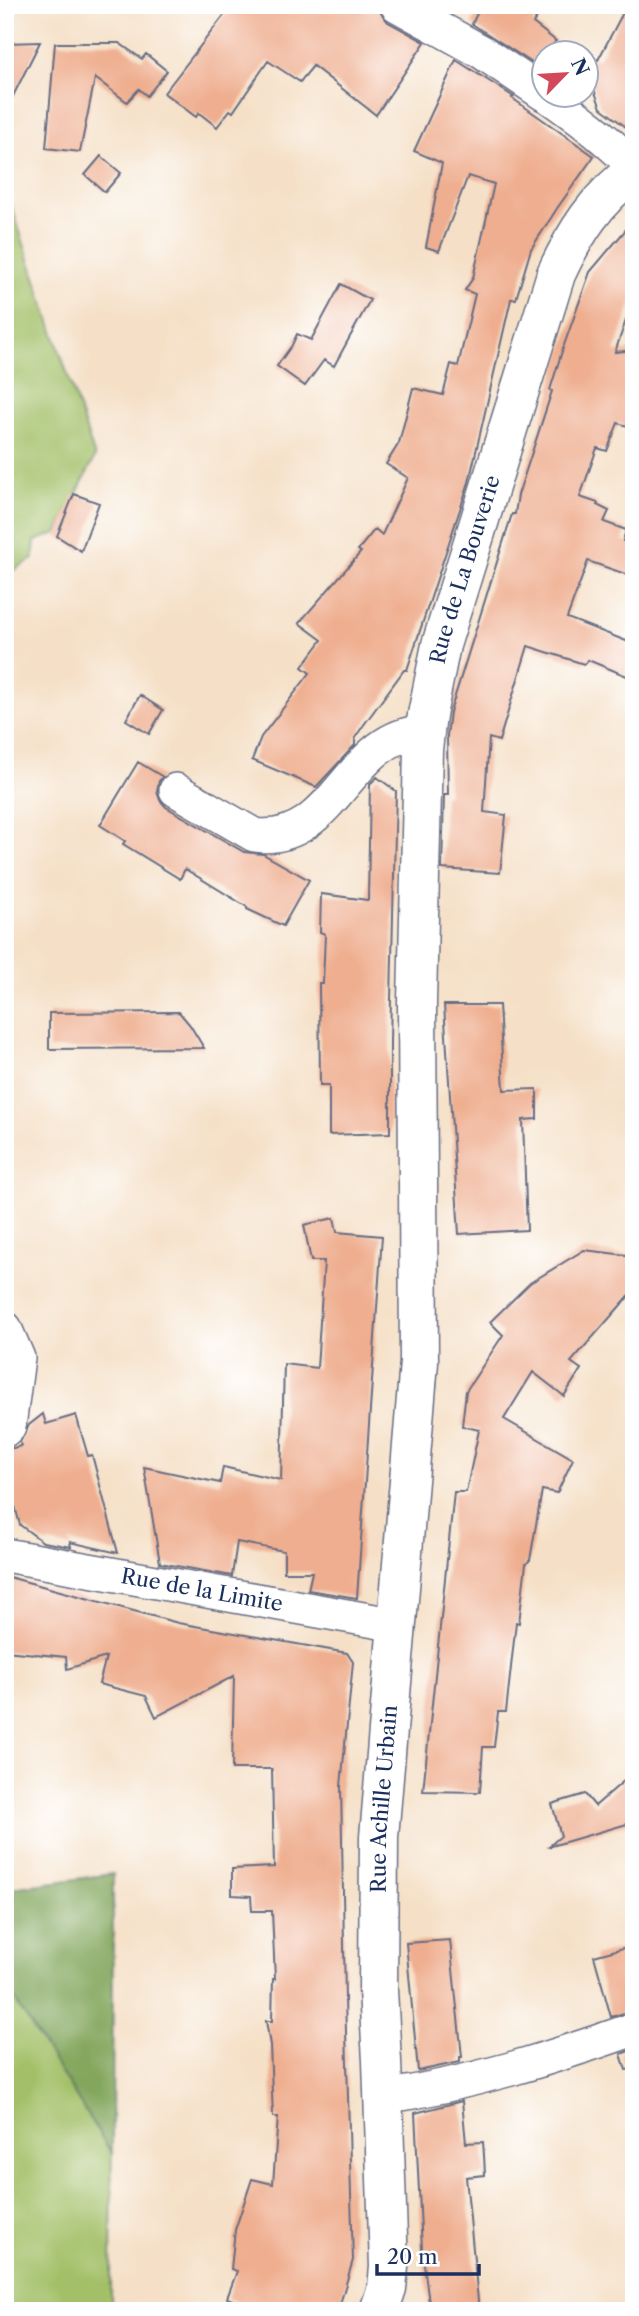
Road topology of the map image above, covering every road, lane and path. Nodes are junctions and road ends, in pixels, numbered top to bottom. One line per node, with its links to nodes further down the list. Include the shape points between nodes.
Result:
1 (397, 5): 2 (street)
2 (530, 84)
3 (566, 108): 4 (street)
4 (634, 167)
5 (634, 173): 6 (street, Rue de La Bouverie, via 597,206 556,274 441,645)
6 (424, 732): 7 (street, via 400,735 380,746 309,821 284,835 254,835); 8 (street, Rue de La Bouverie, via 416,1002)
7 (176, 789)
8 (419, 1286): 12 (street, Rue Achille Urbain, via 417,1395)
9 (5, 1328): 10 (street, via 18,1358)
10 (5, 1430)
11 (5, 1555): 12 (street, Rue de la Limite)
12 (397, 1625): 14 (street, Rue Achille Urbain, via 377,1898)
13 (634, 2029): 14 (street, via 548,2059)
14 (383, 2097): 15 (street, Rue Achille Urbain, via 389,2267)
15 (379, 2311)

